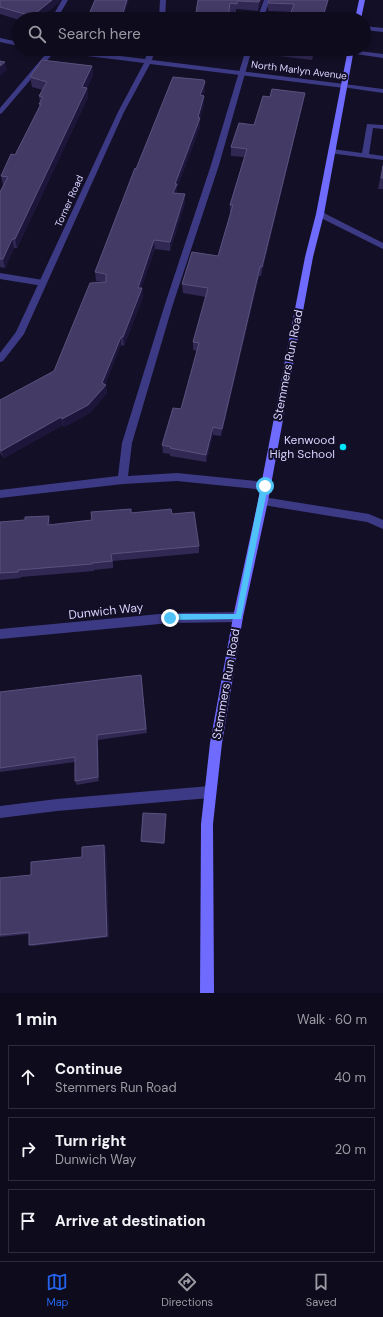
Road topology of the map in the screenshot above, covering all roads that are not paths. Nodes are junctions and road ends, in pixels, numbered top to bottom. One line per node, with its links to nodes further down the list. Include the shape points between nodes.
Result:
1 (65, 0): 5 (street)
2 (163, 0): 6 (street)
3 (267, 0): 7 (street)
4 (362, 0): 8 (main road)
5 (58, 12)
6 (162, 12)
7 (263, 12)
8 (359, 12)
9 (371, 29): 10 (street)
10 (383, 30)
11 (0, 40): 12 (street)
12 (12, 43)
13 (371, 54): 19 (street)
14 (45, 56): 24 (street)
15 (103, 56): 20 (street, North Marlyn Avenue)
16 (150, 56): 20 (street, Torner Road)
17 (247, 56): 21 (street)
18 (350, 56): 22 (main road, Stemmers Run Road)
19 (383, 56)
20 (148, 61): 21 (street, North Marlyn Avenue); 32 (street, Torner Road, via 121,112)
21 (241, 73): 22 (street, North Marlyn Avenue); 34 (street, via 215,165 127,443)
22 (344, 86): 23 (street, North Marlyn Avenue); 26 (main road, Stemmers Run Road)
23 (383, 91)
24 (0, 112)
25 (383, 128): 27 (street, via 370,126)
26 (332, 151): 27 (street); 29 (main road, Stemmers Run Road)
27 (365, 156): 28 (street)
28 (383, 158)
29 (320, 214): 30 (street); 35 (main road, Stemmers Run Road, via 309,256)
30 (383, 246)
31 (0, 276): 32 (street)
32 (43, 283): 33 (street, Torner Road, via 20,334)
33 (0, 359)
34 (123, 480): 35 (street, via 177,477); 36 (street)
35 (265, 486): 37 (main road, Stemmers Run Road)
36 (0, 494)
37 (263, 501): 38 (street, via 369,518); 39 (main road, Stemmers Run Road)
38 (383, 525)
39 (238, 617): 40 (street, Dunwich Way, via 170,618); 41 (main road, Stemmers Run Road)
40 (0, 634)
41 (210, 792): 42 (street); 43 (main road, Stemmers Run Road, via 207,824)
42 (0, 812)
43 (207, 993)

